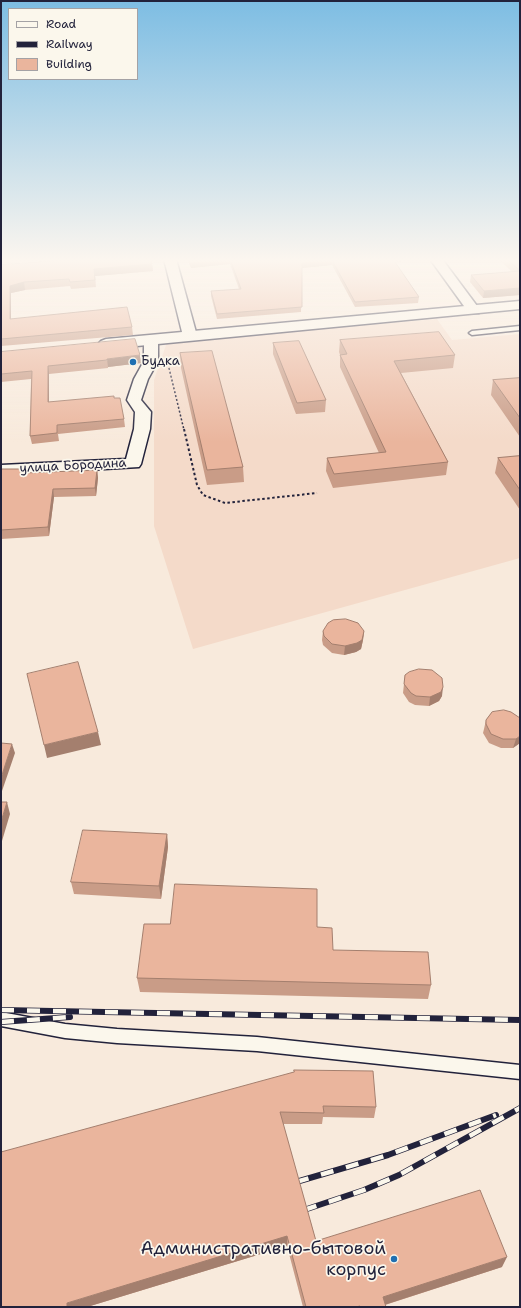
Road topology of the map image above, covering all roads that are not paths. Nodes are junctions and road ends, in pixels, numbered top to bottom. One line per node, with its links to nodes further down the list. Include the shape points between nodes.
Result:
1 (186, 320): 5 (street)
2 (364, 320): 5 (main road)
3 (520, 328): 4 (lane)
4 (472, 333)
5 (190, 336): 6 (main road)
6 (157, 339): 7 (main road); 8 (street, улица Бородина, via 151,361 134,400 143,412 142,430 133,464)
7 (89, 345)
8 (1, 470)
9 (1, 1019): 10 (lane, via 65,1031 257,1044)
10 (520, 1072)

